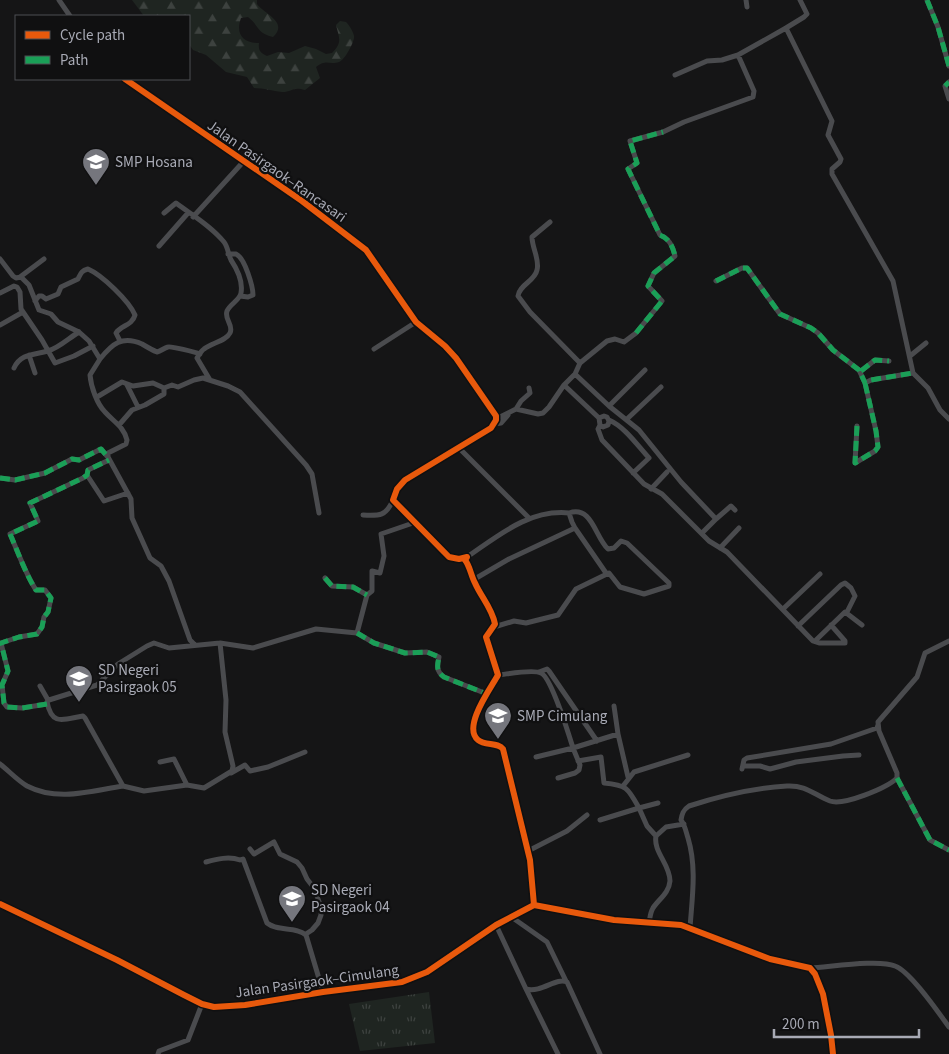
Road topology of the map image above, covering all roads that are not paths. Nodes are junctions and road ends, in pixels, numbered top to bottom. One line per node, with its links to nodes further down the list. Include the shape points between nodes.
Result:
1 (59, 0): 6 (street)
2 (746, 0): 5 (street)
3 (800, 0): 7 (street, via 807,14)
4 (927, 0): 9 (street)
5 (747, 7)
6 (69, 15)
7 (786, 28): 8 (street); 38 (street, via 832,121 828,135 840,162 832,169 832,174 895,286)
8 (738, 55): 10 (street, via 707,61); 41 (street, via 754,91 753,97 663,132 630,141 636,164 628,169 660,234 673,247 674,256 654,273 648,286 662,301 636,333 624,342 607,341)
9 (949, 66)
10 (675, 75)
11 (126, 80): 14 (street, Jalan Pasirgaok–Rancasari)
12 (949, 82): 13 (street, via 945,86)
13 (949, 99)
14 (244, 161): 16 (street); 28 (street, Jalan Pasirgaok–Rancasari, via 366,250)
15 (164, 213): 16 (street, via 176,203)
16 (191, 215): 18 (street); 19 (street, via 224,242)
17 (550, 222): 41 (street, via 532,238 538,270 518,296)
18 (159, 246)
19 (228, 254): 25 (street, via 237,270); 25 (street, via 239,257 251,284 252,295)
20 (0, 259): 22 (street, via 13,276)
21 (44, 259): 22 (street)
22 (20, 277): 26 (street, via 29,285)
23 (716, 281): 44 (street, via 747,268 780,314 817,332 833,350)
24 (0, 293): 27 (street, via 17,287)
25 (240, 296): 36 (street, via 228,309 226,318 231,326 228,336)
26 (35, 301): 30 (street, via 41,312 51,314); 31 (street, via 39,296 46,299 58,294 61,287 78,279 80,273 88,269 113,287 135,315 132,322 116,333)
27 (23, 312): 29 (street); 35 (street)
28 (416, 322): 34 (street); 63 (street, Jalan Pasirgaok–Rancasari, via 456,358)
29 (0, 325)
30 (79, 332): 33 (street); 35 (street)
31 (120, 341): 36 (street, via 135,342 157,352 172,346); 39 (street)
32 (926, 343): 38 (street)
33 (93, 346): 35 (street, via 56,363); 39 (street)
34 (374, 349)
35 (48, 351): 37 (street)
36 (200, 354): 48 (street, via 197,358)
37 (29, 355): 42 (street); 45 (street)
38 (910, 356): 46 (street)
39 (100, 359): 55 (street, via 90,375)
40 (889, 361): 44 (street, via 875,360)
41 (580, 364): 47 (street)
42 (14, 368)
43 (645, 370): 56 (street)
44 (861, 371): 49 (street)
45 (35, 372)
46 (914, 373): 49 (street); 60 (street)
47 (576, 374): 51 (street); 56 (street)
48 (210, 380): 53 (street, via 197,379 178,387); 77 (street, via 245,396 303,461 312,474)
49 (865, 383): 66 (street, via 878,447 856,462)
50 (127, 384): 53 (street, via 153,383); 55 (street, via 119,382); 57 (street)
51 (564, 385): 58 (street, via 543,412); 59 (street)
52 (661, 387): 62 (street)
53 (164, 388): 57 (street, via 164,394)
54 (528, 388): 58 (street, via 530,393)
55 (97, 397): 64 (street, via 105,412)
56 (609, 406): 62 (street)
57 (138, 407): 64 (street)
58 (514, 410): 63 (street)
59 (599, 418): 61 (street, via 605,416); 65 (street)
60 (949, 419)
61 (609, 420): 65 (street, via 607,426); 70 (street, via 623,429 649,458)
62 (627, 420): 81 (street)
63 (495, 421): 67 (street, via 491,428)
64 (119, 425): 68 (street, via 127,442 108,453)
65 (600, 425): 70 (street, via 598,429 602,440)
66 (857, 426)
67 (459, 448): 75 (street, via 405,480 397,489); 80 (street)
68 (108, 458): 71 (street, via 88,470); 72 (street, via 101,449 45,473 15,480); 74 (street)
69 (667, 472): 73 (street)
70 (633, 473): 73 (street)
71 (87, 475): 74 (street, via 104,501); 108 (street, via 30,503 38,521 10,534 30,581 36,590 44,590 51,598 37,634 1,643 8,671 2,686 4,703 15,709)
72 (0, 478)
73 (651, 489): 85 (street, via 666,497)
74 (128, 493): 103 (street, via 132,501 131,516 151,560 161,566 190,640)
75 (394, 500): 79 (street, via 380,515); 82 (street)
76 (735, 510): 81 (street, via 731,506)
77 (319, 513)
78 (569, 513): 80 (street, via 556,512); 83 (street); 88 (street, via 578,511 586,515 608,548 614,548 621,541 627,542 670,585 644,594 620,587 611,573)
79 (363, 516)
80 (529, 518): 87 (street)
81 (716, 519): 85 (street)
82 (416, 522): 87 (street, via 449,557); 92 (street, via 381,534 384,556 380,573 372,571 372,591)
83 (576, 528): 88 (street); 91 (street)
84 (739, 528): 86 (street)
85 (702, 533): 86 (street)
86 (720, 548): 93 (street)
87 (467, 558): 91 (street, via 464,560)
88 (606, 573): 98 (street, via 576,589 558,615 525,624 514,621)
89 (820, 574): 93 (street)
90 (325, 578): 92 (street, via 332,586 353,587)
91 (473, 580): 98 (street, via 492,613)
92 (367, 595): 99 (street)
93 (783, 610): 97 (street)
94 (847, 612): 95 (street); 96 (street); 97 (street, via 855,596 844,583)
95 (831, 625): 100 (street); 100 (street, via 845,643)
96 (862, 625)
97 (798, 626): 100 (street)
98 (493, 627): 105 (street, via 486,637)
99 (357, 633): 102 (street, via 316,629 256,648); 107 (street, via 374,643 405,653 427,652 439,657 437,668 444,677)
100 (814, 641)
101 (949, 641): 110 (street, via 925,653 917,677)
102 (220, 643): 103 (street); 121 (street, via 226,700 225,728 233,766)
103 (196, 645): 108 (street, via 169,648 151,644 118,664 96,685)
104 (539, 672): 105 (street); 112 (street, via 549,671); 113 (street, via 545,676 554,695)
105 (498, 675): 107 (street)
106 (40, 686): 108 (street)
107 (487, 694): 136 (street, via 476,715 473,734 479,741 503,749)
108 (48, 702): 126 (street, via 58,720 86,718)
109 (614, 706): 111 (street)
110 (878, 725): 116 (street, via 868,733 832,744 747,758 743,768 760,766 770,769 796,762); 124 (street)
111 (618, 734): 112 (street); 122 (street)
112 (597, 741): 113 (street)
113 (573, 748): 117 (street); 118 (street)
114 (305, 752): 121 (street, via 268,767 250,771 245,765)
115 (688, 755): 122 (street, via 637,770)
116 (859, 755)
117 (536, 757)
118 (578, 761): 123 (street, via 578,772); 127 (street, via 601,757 605,783)
119 (160, 762): 125 (street, via 174,760)
120 (0, 764): 126 (street, via 28,786 56,795)
121 (228, 774): 125 (street, via 205,788)
122 (628, 777): 127 (street)
123 (558, 778)
124 (897, 778): 132 (street, via 872,793 834,802 795,786 728,794 689,806 682,814); 135 (street, via 930,840)
125 (187, 785): 126 (street, via 144,791)
126 (123, 786)
127 (623, 786): 129 (street)
128 (658, 802): 129 (street)
129 (639, 808): 131 (street); 133 (street, via 647,826)
130 (587, 816): 136 (street, via 567,831)
131 (600, 820)
132 (684, 824): 133 (street, via 666,827); 143 (street, via 693,865)
133 (656, 836): 141 (street, via 656,847 670,881 668,890 651,913)
134 (250, 849): 144 (street, via 254,854 274,842 280,854 302,868 314,888 322,915)
135 (949, 850)
136 (528, 851): 139 (street)
137 (206, 862): 144 (street, via 222,858 243,859 268,924)
138 (0, 904): 149 (street, Jalan Pasirgaok–Cimulang)
139 (534, 905): 140 (street, Jalan Pasirgaok–Cimulang); 141 (street)
140 (510, 916): 142 (street, Jalan Pasirgaok–Cimulang); 146 (street, via 547,942)
141 (649, 923): 143 (street)
142 (496, 924): 147 (street); 148 (street, Jalan Pasirgaok–Cimulang, via 416,978)
143 (690, 928): 145 (street, via 764,957)
144 (306, 934): 148 (street)
145 (810, 968): 150 (street, via 880,963 895,965 907,974); 154 (street, via 818,978 823,994)
146 (566, 981): 147 (street, via 534,990); 153 (street)
147 (526, 989): 152 (street)
148 (323, 992): 149 (street, Jalan Pasirgaok–Cimulang, via 228,1007)
149 (202, 1004): 151 (street, via 188,1040)
150 (949, 1026)
151 (158, 1054)
152 (558, 1054)
153 (600, 1054)
154 (833, 1054)

